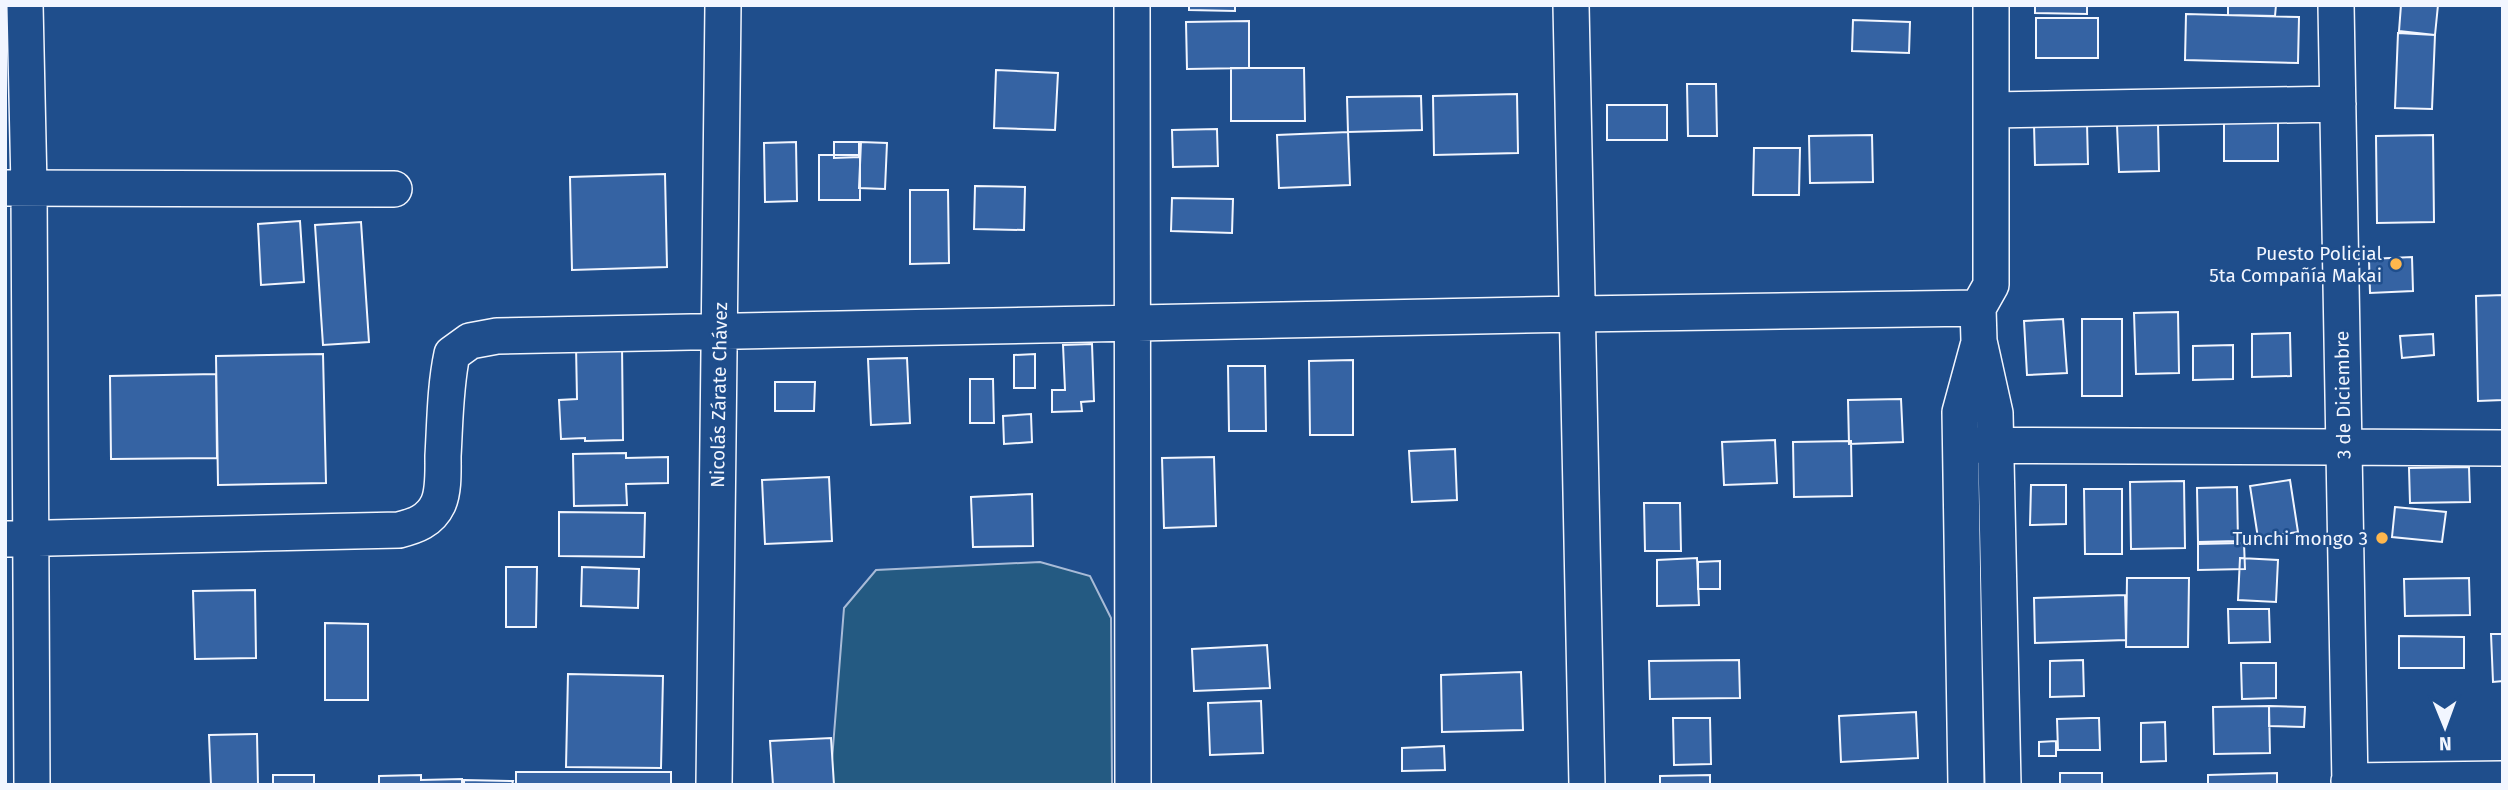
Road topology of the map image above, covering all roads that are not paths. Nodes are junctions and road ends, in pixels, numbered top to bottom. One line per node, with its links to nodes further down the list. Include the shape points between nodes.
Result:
1 (25, 5): 9 (street)
2 (723, 5): 14 (street, Nicolás Zárate Chávez)
3 (1132, 5): 12 (street)
4 (1571, 5): 11 (street)
5 (1991, 5): 8 (street)
6 (2336, 5): 7 (street, 3 de Diciembre)
7 (2338, 104): 8 (street); 17 (street, 3 de Diciembre)
8 (1992, 110): 13 (street, via 1992,285)
9 (17, 188): 10 (street); 19 (street)
10 (394, 189)
11 (1578, 314): 12 (street); 13 (street); 25 (street)
12 (1131, 323): 14 (street); 24 (street)
13 (1978, 325): 15 (street, via 1960,412); 16 (street, via 1995,413)
14 (720, 331): 19 (street, via 497,336 470,341 452,354 447,375 439,503 428,518 414,526); 23 (street, Nicolás Zárate Chávez)
15 (1961, 444): 16 (street); 26 (street)
16 (1996, 445): 17 (street); 27 (street)
17 (2344, 448): 18 (street); 21 (street, 3 de Diciembre)
18 (2503, 448)
19 (18, 539): 22 (street)
20 (2503, 779): 21 (street)
21 (2349, 783)
22 (32, 785)
23 (714, 785)
24 (1133, 785)
25 (1587, 785)
26 (1966, 785)
27 (2003, 785)

